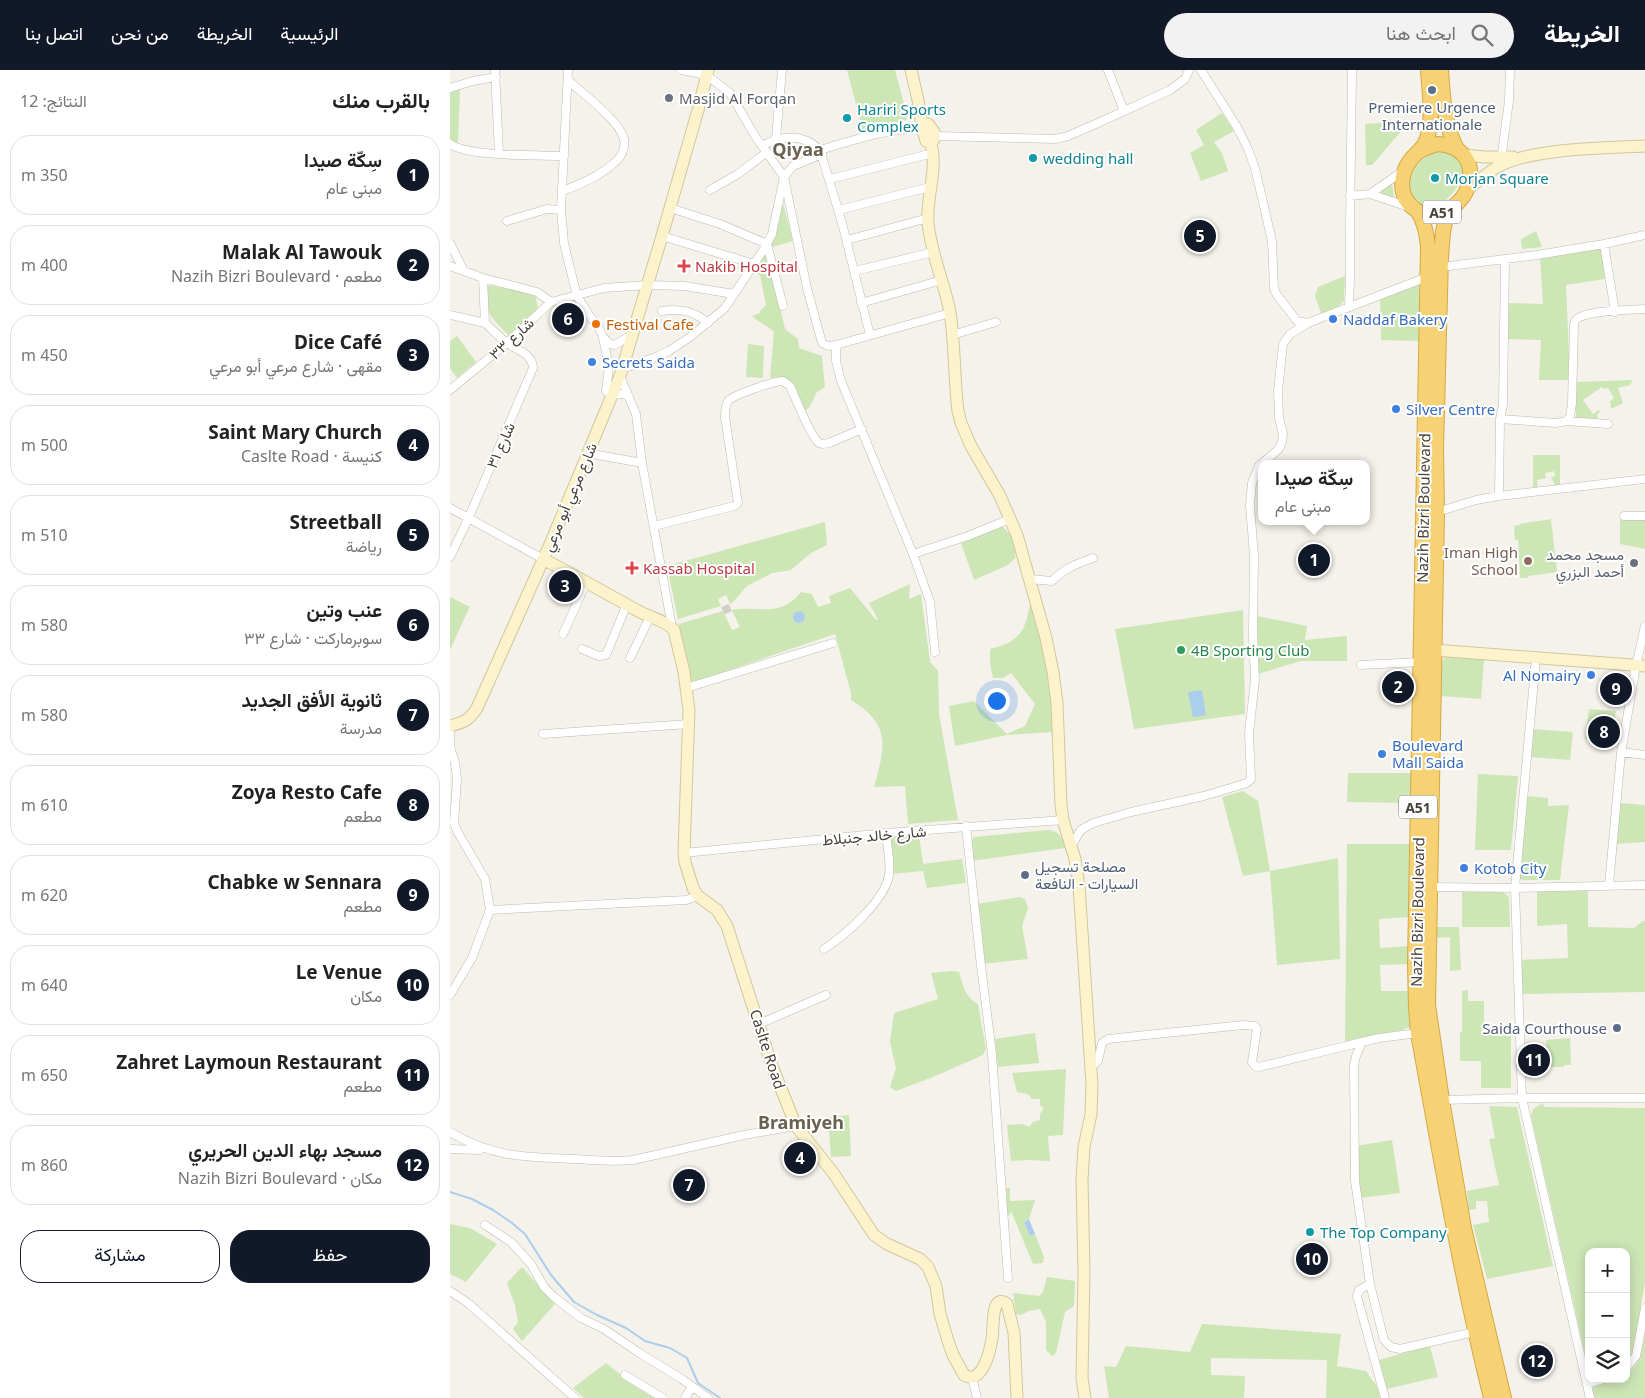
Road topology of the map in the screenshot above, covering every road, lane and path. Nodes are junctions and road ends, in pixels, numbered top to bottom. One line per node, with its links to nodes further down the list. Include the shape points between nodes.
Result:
1 (568, 70): 14 (street)
2 (680, 70): 13 (street)
3 (782, 70): 18 (street)
4 (912, 70): 17 (main road)
5 (1108, 70): 16 (street)
6 (1189, 70): 16 (street, via 1176,87)
7 (1202, 70): 75 (street, via 1237,127 1254,168 1272,241 1277,295 1297,321)
8 (1352, 70): 37 (street)
9 (1428, 70): 25 (highway, via 1430,127)
10 (1441, 70): 24 (highway, A51, via 1446,120 1450,136)
11 (1510, 70): 28 (street)
12 (496, 73): 15 (street); 26 (street)
13 (707, 73): 22 (street, via 732,95); 38 (main road, شارع مرعي أبو مرعي)
14 (568, 80): 27 (street); 35 (street, via 614,123 624,144 615,163)
15 (450, 88)
16 (1124, 111): 20 (street, via 1058,138)
17 (924, 126): 20 (main road, via 926,141); 23 (street)
18 (776, 138): 22 (street); 23 (street, via 805,140 815,144)
19 (450, 144): 26 (street, via 467,151)
20 (933, 144): 31 (street); 32 (main road)
21 (1645, 146): 28 (main road)
22 (764, 149): 30 (street); 34 (street, via 738,174)
23 (821, 152): 30 (street, via 789,169); 31 (street)
24 (1460, 152): 25 (highway, via 1451,146 1438,144); 28 (main road); 33 (highway, A51, via 1471,174)
25 (1417, 153): 29 (highway)
26 (499, 154): 27 (street)
27 (564, 156): 35 (street)
28 (1501, 161): 33 (main road)
29 (1406, 167): 36 (street); 41 (highway, A51, via 1401,185 1405,198)
30 (784, 177): 49 (street, via 776,219); 82 (street, via 820,339 824,345)
31 (830, 180): 40 (street)
32 (930, 187): 40 (street); 43 (main road)
33 (1468, 188): 42 (highway, A51)
34 (710, 190)
35 (563, 191): 39 (street)
36 (1370, 194): 37 (street); 41 (street)
37 (1350, 196): 67 (street)
38 (670, 208): 46 (main road, شارع مرعي أبو مرعي); 49 (street)
39 (561, 210): 44 (street, via 546,209); 63 (street, via 564,243)
40 (839, 210): 47 (street)
41 (1416, 210): 42 (highway, A51, via 1428,214); 58 (highway, Nazih Bizri Boulevard / A51, via 1428,239)
42 (1447, 211): 55 (highway, Nazih Bizri Boulevard / A51)
43 (928, 218): 47 (street); 51 (main road)
44 (507, 221)
45 (1645, 235): 50 (street)
46 (662, 236): 53 (street); 61 (main road, شارع مرعي أبو مرعي)
47 (847, 240): 57 (street)
48 (450, 243): 56 (street)
49 (767, 244): 53 (street); 66 (street)
50 (1604, 244): 52 (street); 71 (street)
51 (933, 252): 57 (street); 60 (main road)
52 (1505, 260): 55 (street); 87 (street, via 1503,405)
53 (754, 264): 62 (street)
54 (450, 266): 56 (street)
55 (1441, 267): 98 (highway, Nazih Bizri Boulevard / A51)
56 (464, 271): 59 (street)
57 (855, 272): 65 (street)
58 (1427, 277): 67 (street); 121 (highway, Nazih Bizri Boulevard / A51)
59 (483, 278): 64 (street, via 537,292); 73 (street)
60 (942, 280): 65 (street); 70 (main road)
61 (648, 285): 62 (street, شارع ٣٣, via 684,286); 63 (street, شارع ٣٣, via 604,288); 79 (main road, شارع مرعي أبو مرعي)
62 (734, 294): 76 (street, via 726,308)
63 (577, 296): 64 (street, شارع ٣٣); 80 (street)
64 (551, 302): 81 (street, شارع ٣٣)
65 (862, 303): 77 (street)
66 (782, 306)
67 (1349, 307): 75 (street)
68 (1645, 309): 71 (street)
69 (662, 311): 76 (street, via 692,312)
70 (950, 312): 77 (street); 78 (main road)
71 (1615, 312): 88 (street, via 1583,316 1575,321 1572,403)
72 (450, 315): 73 (street)
73 (485, 322): 81 (street, شارع ٣١)
74 (996, 322): 78 (street)
75 (1308, 322): 92 (street, via 1290,334 1283,344 1278,390 1282,442)
76 (708, 323): 83 (street, via 669,351)
77 (870, 335): 82 (street)
78 (952, 335): 102 (main road, via 959,418)
79 (631, 336): 80 (street, via 615,345); 83 (main road, شارع مرعي أبو مرعي)
80 (603, 337): 85 (street, via 609,368 606,392)
81 (507, 343): 84 (street, شارع ٣٣); 101 (street, شارع ٣١, via 529,356 534,368)
82 (836, 345): 90 (street, via 837,370)
83 (626, 365): 85 (main road, شارع مرعي أبو مرعي); 86 (street)
84 (450, 390)
85 (611, 395): 86 (street); 91 (main road, شارع مرعي أبو مرعي)
86 (629, 397): 93 (street, via 636,414)
87 (1500, 420): 88 (street); 96 (street)
88 (1566, 421): 89 (street)
89 (1608, 424)
90 (862, 430): 103 (street, via 829,443 818,442 790,386 783,380 735,397 728,401 725,417 738,503); 104 (street)
91 (587, 453): 93 (street); 107 (main road, شارع مرعي أبو مرعي)
92 (1266, 460)
93 (642, 463): 103 (street)
94 (1258, 468): 135 (street, via 1252,483 1250,505 1254,556 1252,634 1255,680 1250,733 1251,778 1247,783 1204,796 1088,825 1081,830)
95 (1645, 479): 96 (street)
96 (1499, 496): 98 (street)
97 (450, 508): 101 (street)
98 (1437, 512): 117 (highway, Nazih Bizri Boulevard / A51)
99 (1624, 516): 100 (street)
100 (1645, 516)
101 (469, 517): 105 (street, شارع ٣١); 107 (street)
102 (1010, 519): 104 (street); 108 (main road)
103 (654, 526): 113 (street)
104 (913, 554): 118 (street, via 930,602)
105 (450, 557)
106 (1093, 558): 108 (street, via 1057,574 1052,581)
107 (543, 559): 109 (main road); 126 (main road, شارع مرعي أبو مرعي, via 477,708 470,718)
108 (1030, 579): 132 (main road, via 1054,678)
109 (587, 581): 110 (main road); 114 (street)
110 (626, 604): 111 (main road); 116 (street, via 606,655)
111 (650, 617): 113 (main road); 119 (street)
112 (1645, 626): 123 (street)
113 (673, 630): 124 (main road, Caslte Road)
114 (563, 634)
115 (833, 643): 124 (street)
116 (582, 650)
117 (1434, 650): 120 (main road); 139 (highway, Nazih Bizri Boulevard / A51)
118 (935, 652)
119 (630, 658)
120 (1536, 658): 123 (main road); 140 (street)
121 (1420, 662): 122 (street); 147 (highway, Nazih Bizri Boulevard / A51, via 1415,964)
122 (1361, 665)
123 (1641, 666): 130 (street)
124 (686, 688): 125 (main road, Caslte Road)
125 (689, 724): 128 (street); 136 (main road, Caslte Road)
126 (450, 726)
127 (450, 733): 129 (street)
128 (543, 734)
129 (450, 747): 142 (street, via 457,779 454,822 485,879)
130 (1621, 752): 131 (street); 137 (street)
131 (1645, 755)
132 (1063, 820): 133 (street, شارع خالد جنبلاط); 135 (main road)
133 (966, 826): 134 (street, شارع خالد جنبلاط); 158 (street, via 992,1054)
134 (886, 833): 136 (street, شارع خالد جنبلاط); 143 (street, via 889,871 885,887 850,928)
135 (1072, 846): 149 (main road, via 1080,894)
136 (684, 852): 141 (main road, Caslte Road, via 688,873)
137 (1610, 885): 138 (street); 140 (street)
138 (1645, 885)
139 (1430, 887): 140 (street); 152 (highway, Nazih Bizri Boulevard / A51, via 1428,1005)
140 (1515, 888): 150 (street)
141 (698, 896): 142 (street, via 686,900); 146 (main road, Caslte Road, via 717,910 727,926)
142 (490, 910): 144 (street, via 465,973)
143 (824, 949)
144 (450, 995)
145 (826, 995): 146 (street)
146 (760, 1024): 153 (main road, Caslte Road, via 772,1066)
147 (1418, 1033): 148 (street); 162 (highway, Nazih Bizri Boulevard / A51)
148 (1362, 1042): 149 (street, via 1259,1067 1252,1062 1258,1029 1251,1025 1230,1026 1108,1039 1102,1043 1098,1061); 159 (street, via 1354,1065 1354,1154 1356,1194)
149 (1091, 1067): 175 (main road, via 1091,1114 1082,1180 1082,1378)
150 (1522, 1098): 151 (street); 152 (street); 167 (street)
151 (1645, 1098)
152 (1442, 1100): 178 (highway, Nazih Bizri Boulevard / A51, via 1464,1228)
153 (796, 1126): 156 (street, via 624,1161 519,1157); 165 (main road, Caslte Road, via 834,1174 874,1235 920,1259 928,1267 936,1286 940,1314 953,1355 964,1375)
154 (450, 1132): 156 (street)
155 (450, 1149): 156 (street)
156 (487, 1150)
157 (485, 1225): 168 (street, via 511,1242 544,1287 581,1318 604,1329)
158 (1008, 1278)
159 (1370, 1284): 162 (street, via 1384,1340 1394,1349); 176 (street, via 1359,1290 1357,1296)
160 (450, 1291): 169 (street, via 468,1303)
161 (1645, 1308): 163 (street, via 1636,1356)
162 (1474, 1332): 177 (highway, Nazih Bizri Boulevard / A51)
163 (1630, 1363)
164 (625, 1375): 170 (street)
165 (972, 1377): 173 (street); 174 (main road, via 983,1368 993,1338 994,1309 1004,1302 1008,1306 1014,1333)
166 (1590, 1383): 167 (street)
167 (1587, 1384): 179 (street)
168 (692, 1387): 171 (street); 172 (street)
169 (575, 1398)
170 (663, 1398)
171 (685, 1398)
172 (708, 1398)
173 (977, 1398)
174 (1017, 1398)
175 (1085, 1398)
176 (1386, 1398)
177 (1490, 1398)
178 (1504, 1398)
179 (1590, 1398)

